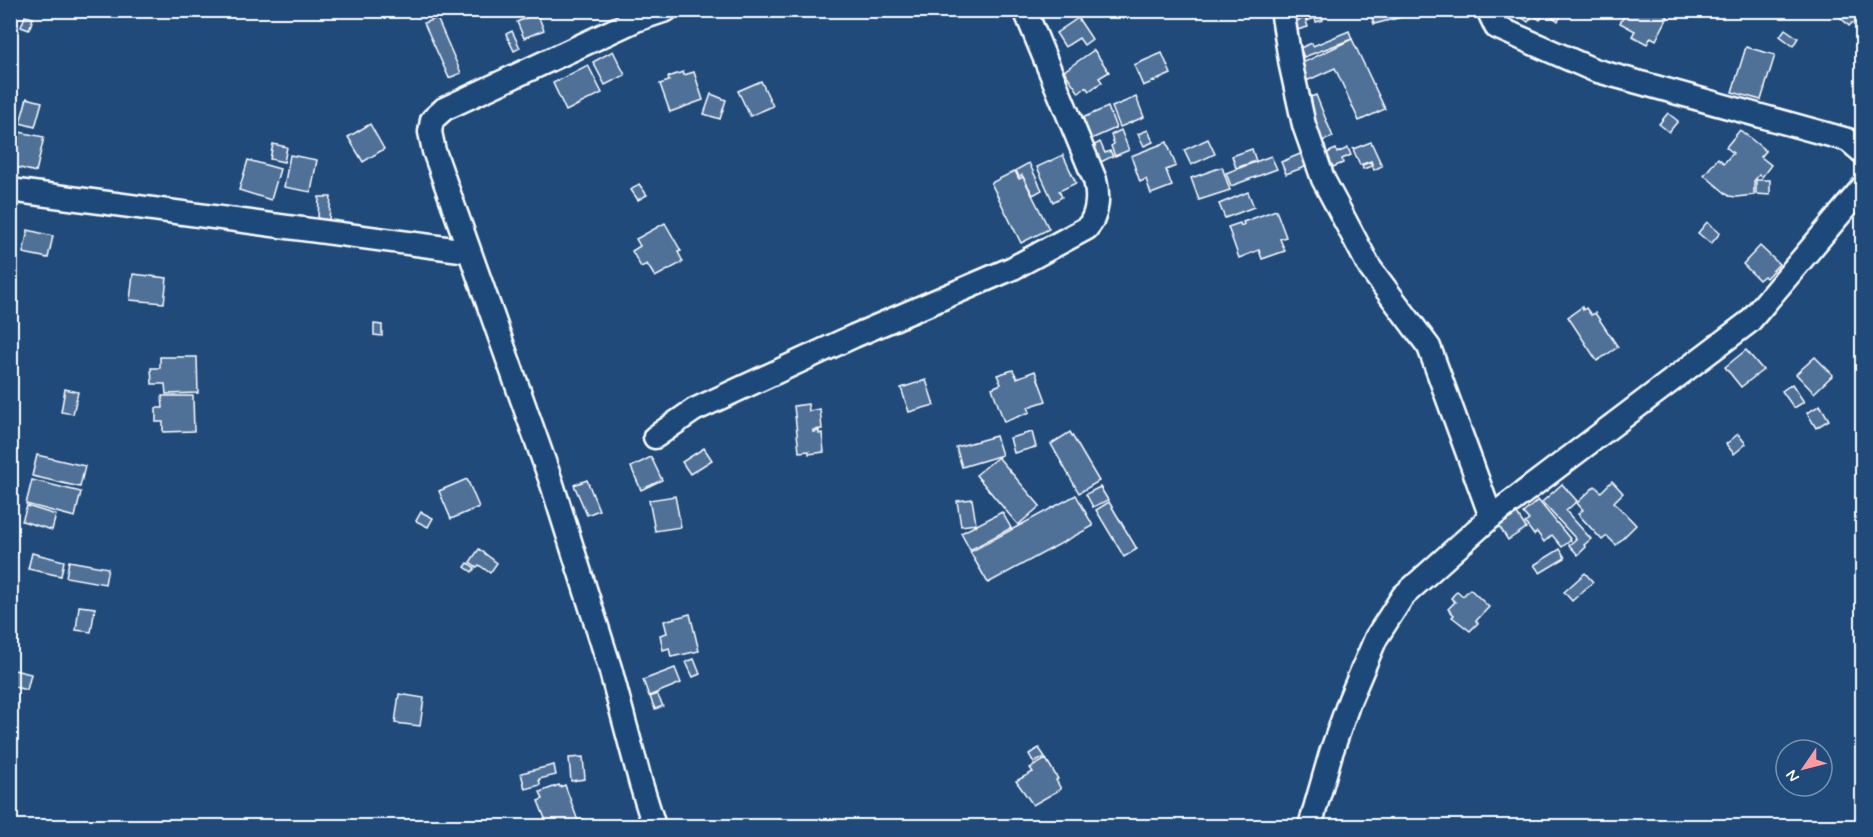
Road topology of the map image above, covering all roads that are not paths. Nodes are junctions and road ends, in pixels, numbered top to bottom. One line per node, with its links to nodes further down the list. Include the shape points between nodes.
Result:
1 (666, 10): 8 (street, via 468,97 432,120 434,151)
2 (1025, 10): 9 (street, via 1095,180 1095,213 1087,228 1013,268 694,410)
3 (1281, 10): 10 (street, via 1304,125 1323,179 1370,268 1429,347)
4 (1493, 10): 5 (street, via 1490,14 1496,27 1594,70 1848,140)
5 (1863, 152)
6 (1861, 187): 10 (street, via 1749,322)
7 (10, 190): 8 (street)
8 (468, 251): 11 (street, via 552,484)
9 (655, 437)
10 (1491, 517): 12 (street, via 1403,597 1376,638 1330,753)
11 (654, 826)
12 (1310, 826)

